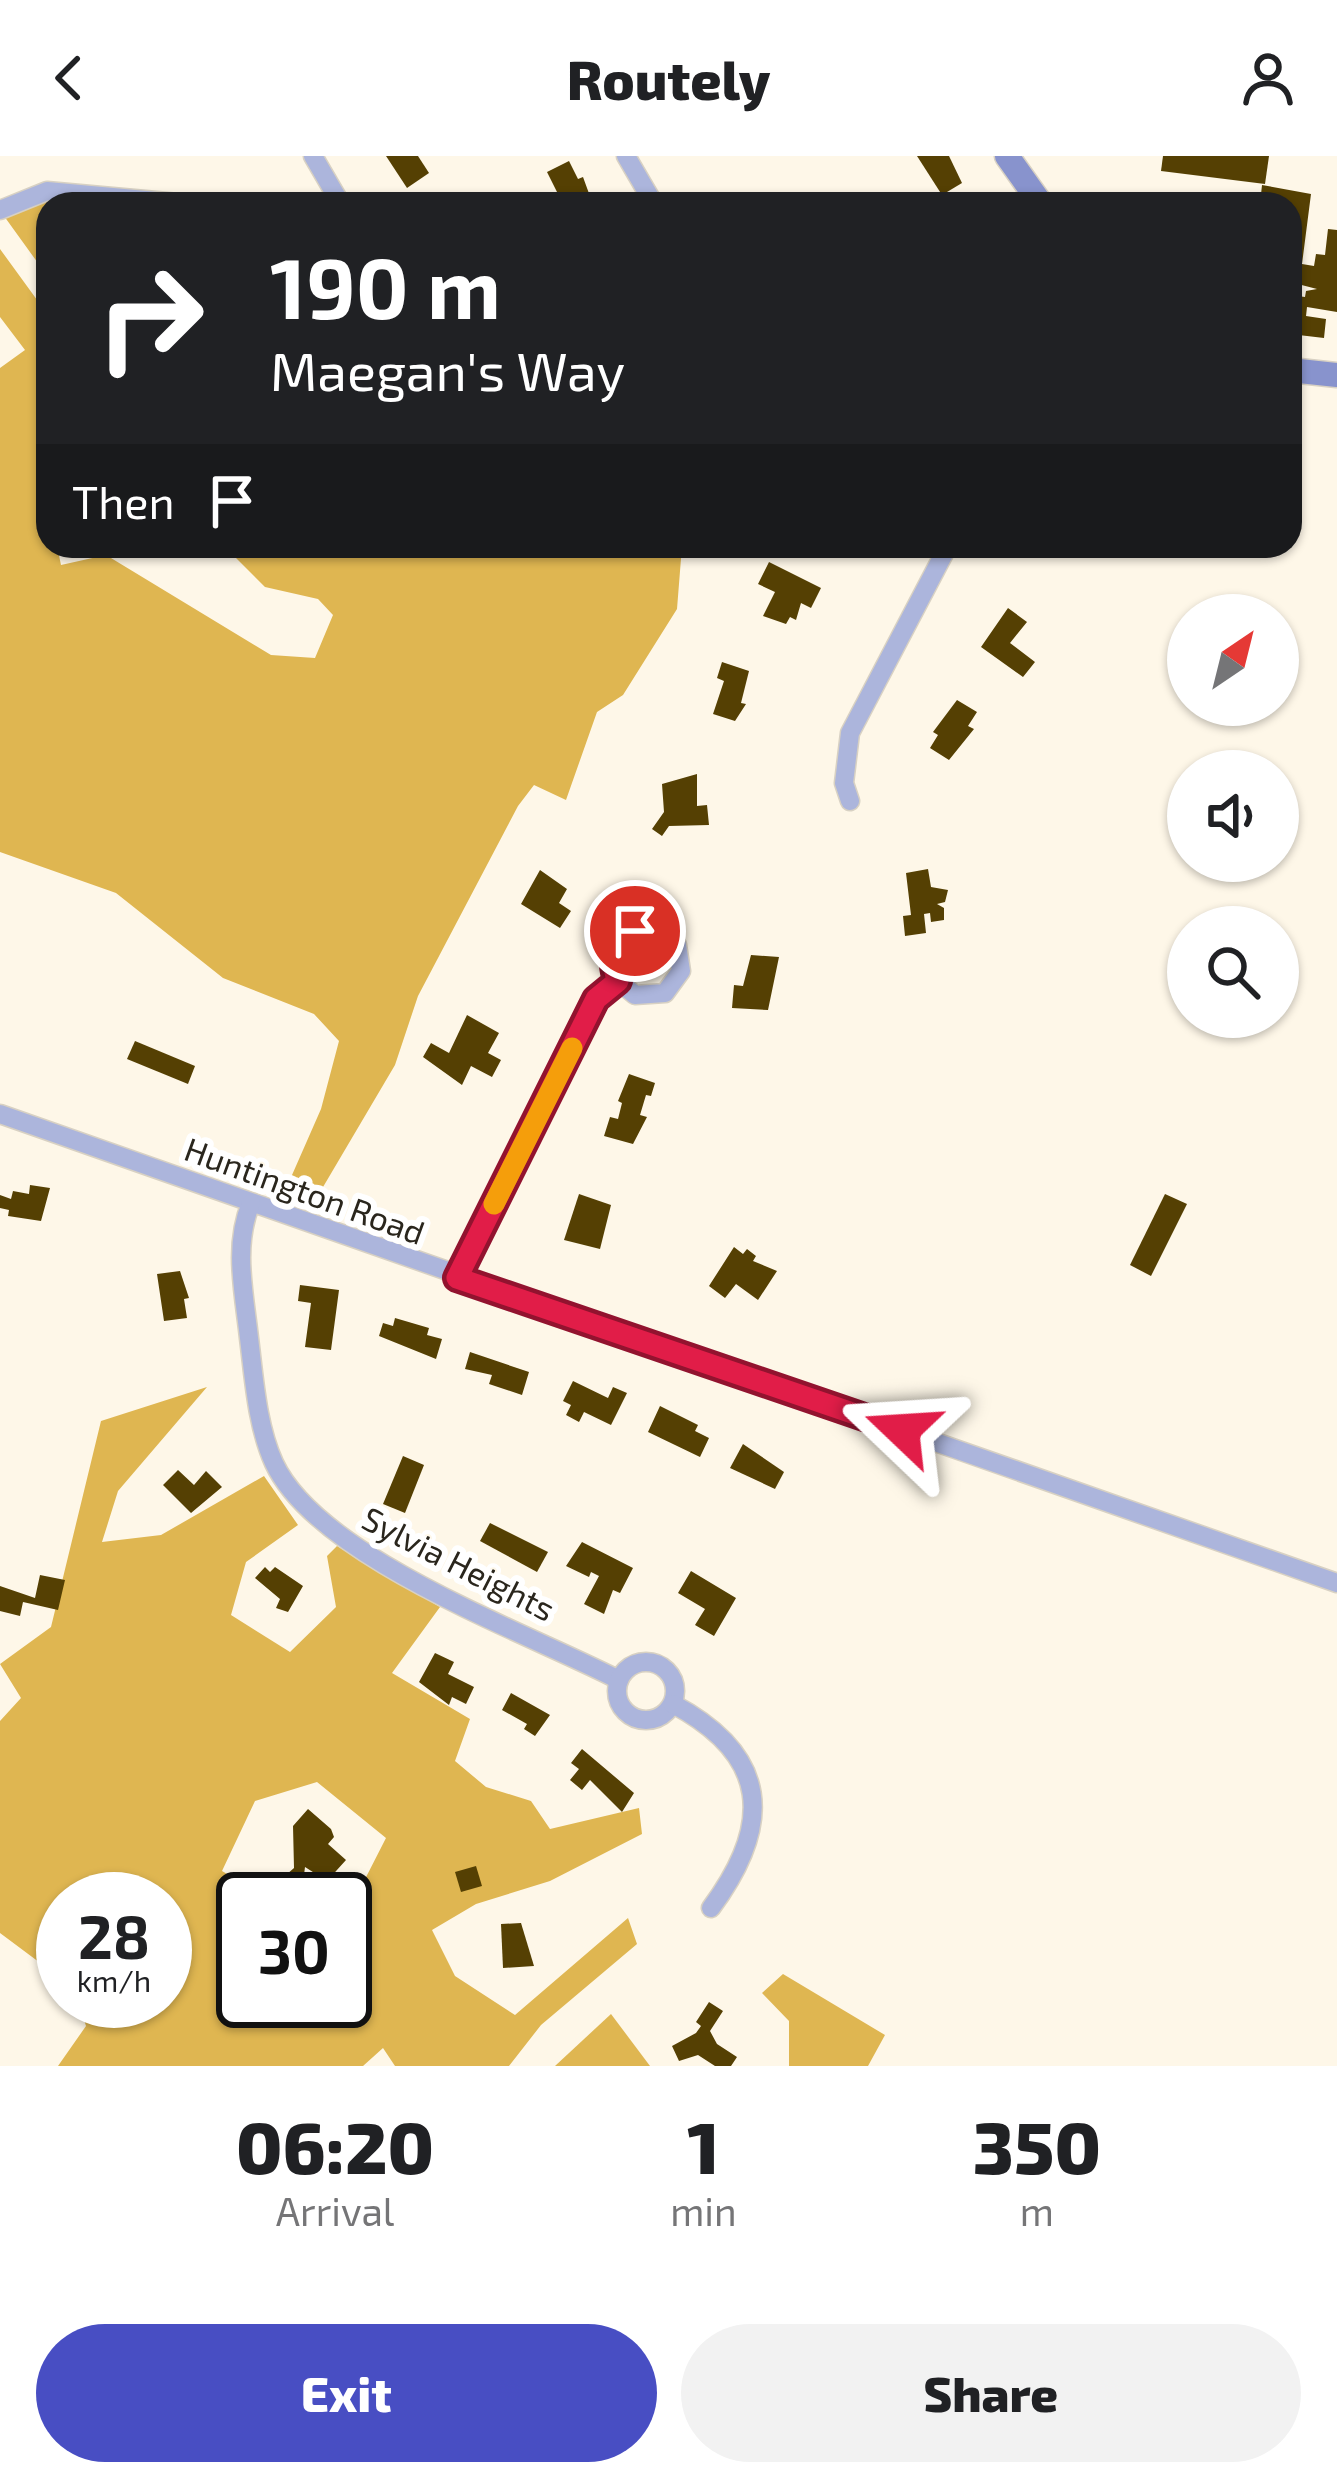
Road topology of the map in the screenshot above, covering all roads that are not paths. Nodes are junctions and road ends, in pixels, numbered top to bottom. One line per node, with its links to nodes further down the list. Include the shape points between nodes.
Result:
1 (313, 156): 4 (street)
2 (626, 156): 5 (street)
3 (1007, 156): 6 (main road)
4 (334, 192)
5 (647, 192)
6 (1032, 192)
7 (36, 194): 8 (street)
8 (3, 201)
9 (1302, 371): 10 (main road)
10 (1337, 375)
11 (942, 558): 12 (street, via 850,733)
12 (850, 801)
13 (618, 981): 16 (street, via 596,999)
14 (0, 1114): 15 (street, Huntington Road)
15 (251, 1203): 16 (street, Huntington Road); 18 (street, Sylvia Heights, via 239,1232 254,1379 274,1462 296,1496 367,1554)
16 (457, 1278): 17 (street, Huntington Road)
17 (1337, 1583)
18 (619, 1680): 19 (street, Sylvia Heights, via 619,1703 631,1717 655,1719); 19 (street, via 633,1665 658,1664 675,1684)
19 (673, 1704): 20 (street, via 725,1738 751,1785 751,1837)
20 (711, 1908)

